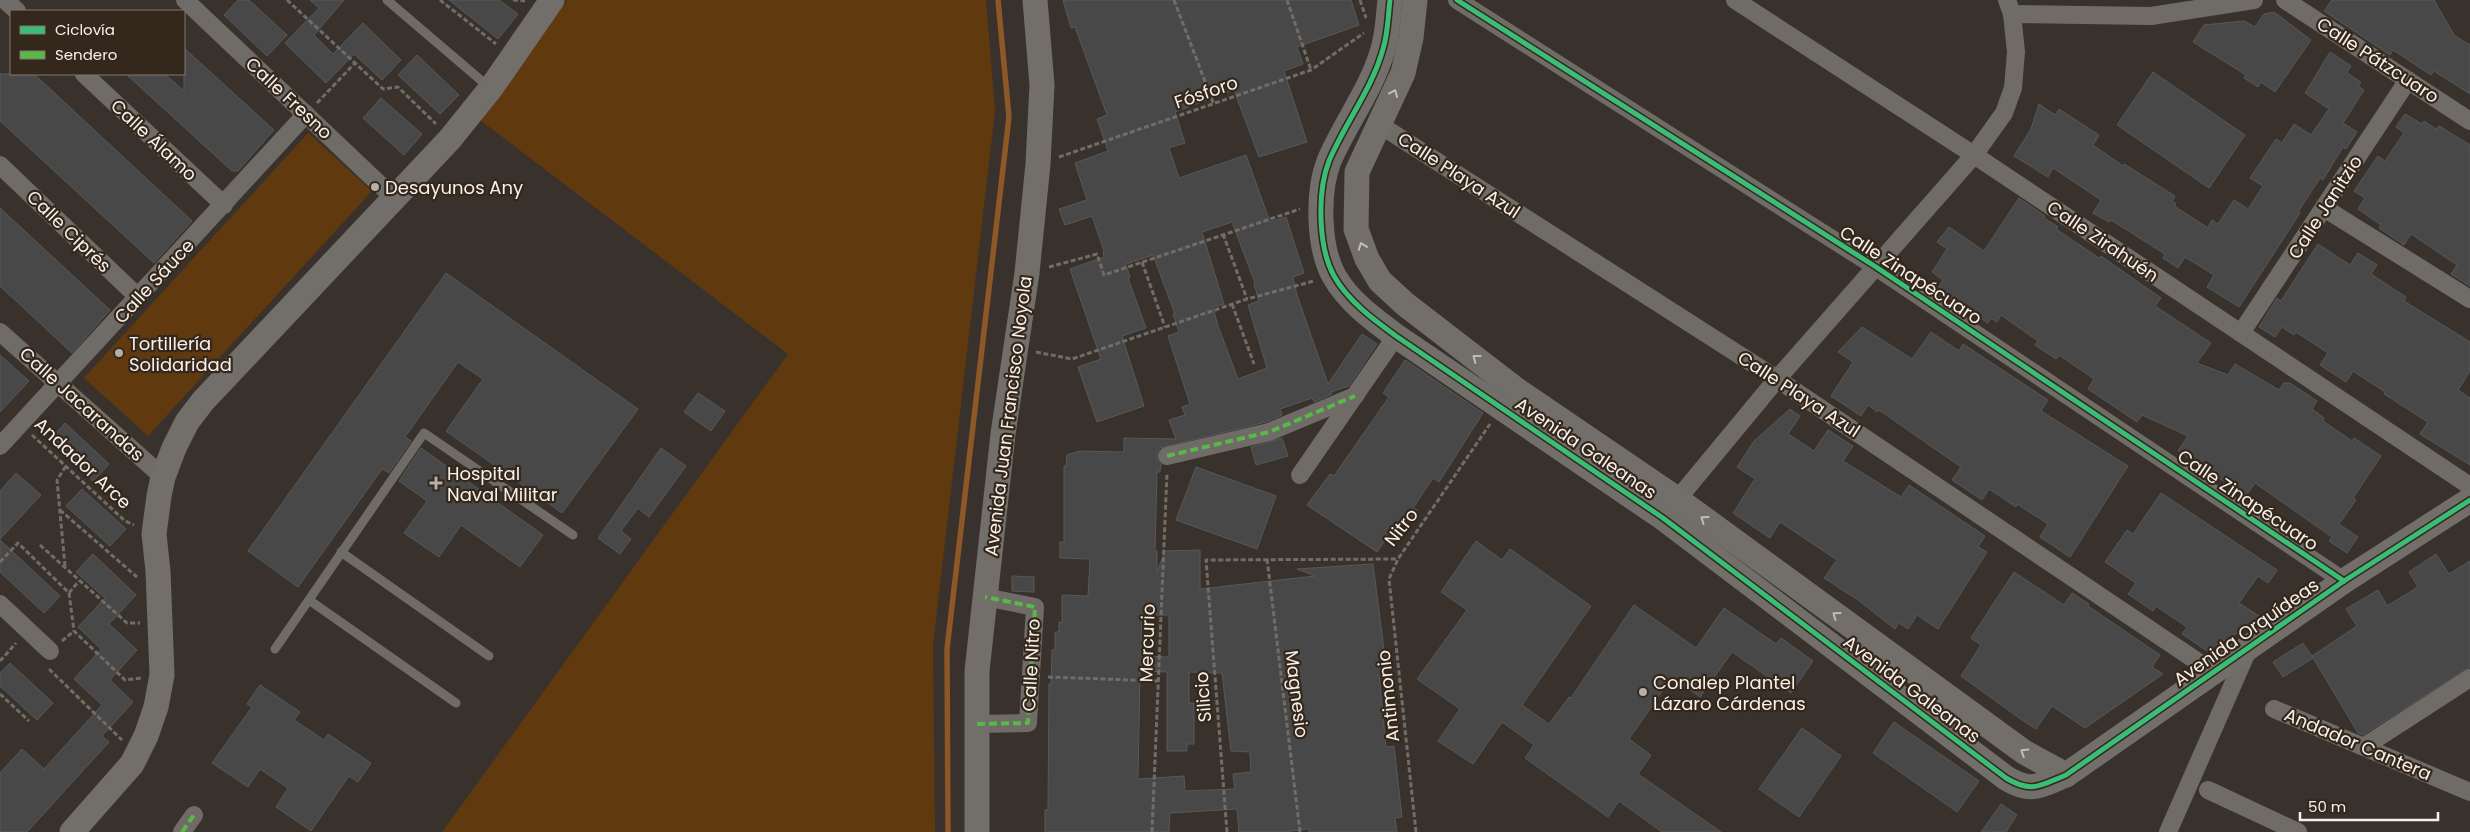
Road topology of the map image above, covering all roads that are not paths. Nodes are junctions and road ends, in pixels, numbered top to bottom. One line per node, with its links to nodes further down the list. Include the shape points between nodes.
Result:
1 (5, 0): 13 (street)
2 (185, 0): 17 (street, Calle Fresno)
3 (387, 0): 16 (lane)
4 (552, 0): 16 (street)
5 (1035, 0): 45 (street, Avenida Juan Francisco Noyola, via 1042,85 1038,164)
6 (1390, 0): 30 (street, Avenida Galeanas, via 1383,49 1370,84 1328,163 1320,203 1322,235 1334,275 1351,298)
7 (1415, 0): 19 (street, Avenida Galeanas, one-way to 7, via 1403,73)
8 (1457, 0): 25 (street, Calle Zinapécuaro)
9 (1735, 0): 20 (street, Calle Zirahuén)
10 (2254, 0): 12 (street, via 2151,16)
11 (2285, 0): 15 (street, Calle Pátzcuaro)
12 (2010, 7): 20 (street, via 2016,52 2012,88 2004,113)
13 (16, 10)
14 (85, 75): 23 (street, Calle Álamo)
15 (2408, 80): 18 (street, Calle Pátzcuaro); 24 (street, Calle Janitzio)
16 (490, 88): 22 (street, via 450,139)
17 (306, 114): 22 (street, Calle Fresno); 23 (street, Calle Sáuce)
18 (2470, 121)
19 (1380, 125): 31 (street, Calle Playa Azul); 34 (street, Avenida Galeanas, one-way to 19, via 1380,281 1367,259 1356,229 1357,172)
20 (1974, 156): 25 (street); 29 (street, Calle Zirahuén)
21 (0, 165): 26 (street, Calle Ciprés)
22 (393, 197): 38 (street, via 203,401 187,422)
23 (224, 206): 26 (street, Calle Sáuce)
24 (2324, 208): 27 (street); 29 (street, Calle Janitzio)
25 (1876, 267): 31 (street); 44 (street, Calle Zinapécuaro)
26 (138, 297): 32 (street, Calle Sáuce)
27 (2470, 299)
28 (0, 332): 32 (street, Calle Jacarandas)
29 (2241, 333): 39 (street, Calle Zirahuén)
30 (1396, 336): 33 (street); 34 (street, Avenida Galeanas)
31 (1777, 379): 41 (street); 52 (street, Calle Playa Azul)
32 (59, 382): 35 (street, Calle Sáuce); 38 (street, Calle Jacarandas)
33 (1355, 396): 36 (street, via 1269,432); 37 (street)
34 (1508, 397): 41 (street, Avenida Galeanas)
35 (0, 446)
36 (1168, 456)
37 (1300, 475)
38 (163, 477): 62 (street, via 154,534 162,675 156,707 137,755)
39 (2470, 486)
40 (2470, 500): 44 (street, Avenida Orquídeas)
41 (1670, 509): 58 (street, Avenida Galeanas, via 2024,752)
42 (573, 535): 43 (lane, via 424,433)
43 (341, 552): 46 (lane); 50 (lane)
44 (2344, 581): 49 (street, Avenida Orquídeas)
45 (985, 597): 56 (street, Avenida Juan Francisco Noyola, via 977,671); 56 (street, Calle Nitro, via 1035,607 1028,723)
46 (309, 600): 48 (lane); 54 (lane)
47 (0, 604): 51 (street, via 28,630)
48 (275, 649)
49 (2248, 650): 52 (street, Avenida Orquídeas); 65 (street)
50 (488, 656)
51 (49, 659)
52 (2213, 672): 58 (street, Avenida Orquídeas)
53 (2470, 678): 57 (street)
54 (456, 704)
55 (2274, 709): 57 (street, Andador Cantera)
56 (977, 724): 64 (street, Avenida Juan Francisco Noyola)
57 (2365, 746): 60 (street, Andador Cantera)
58 (2066, 775)
59 (2208, 790): 66 (street)
60 (2470, 792)
61 (194, 815): 63 (street)
62 (72, 832)
63 (182, 832)
64 (978, 832)
65 (2168, 832)
66 (2298, 832)

